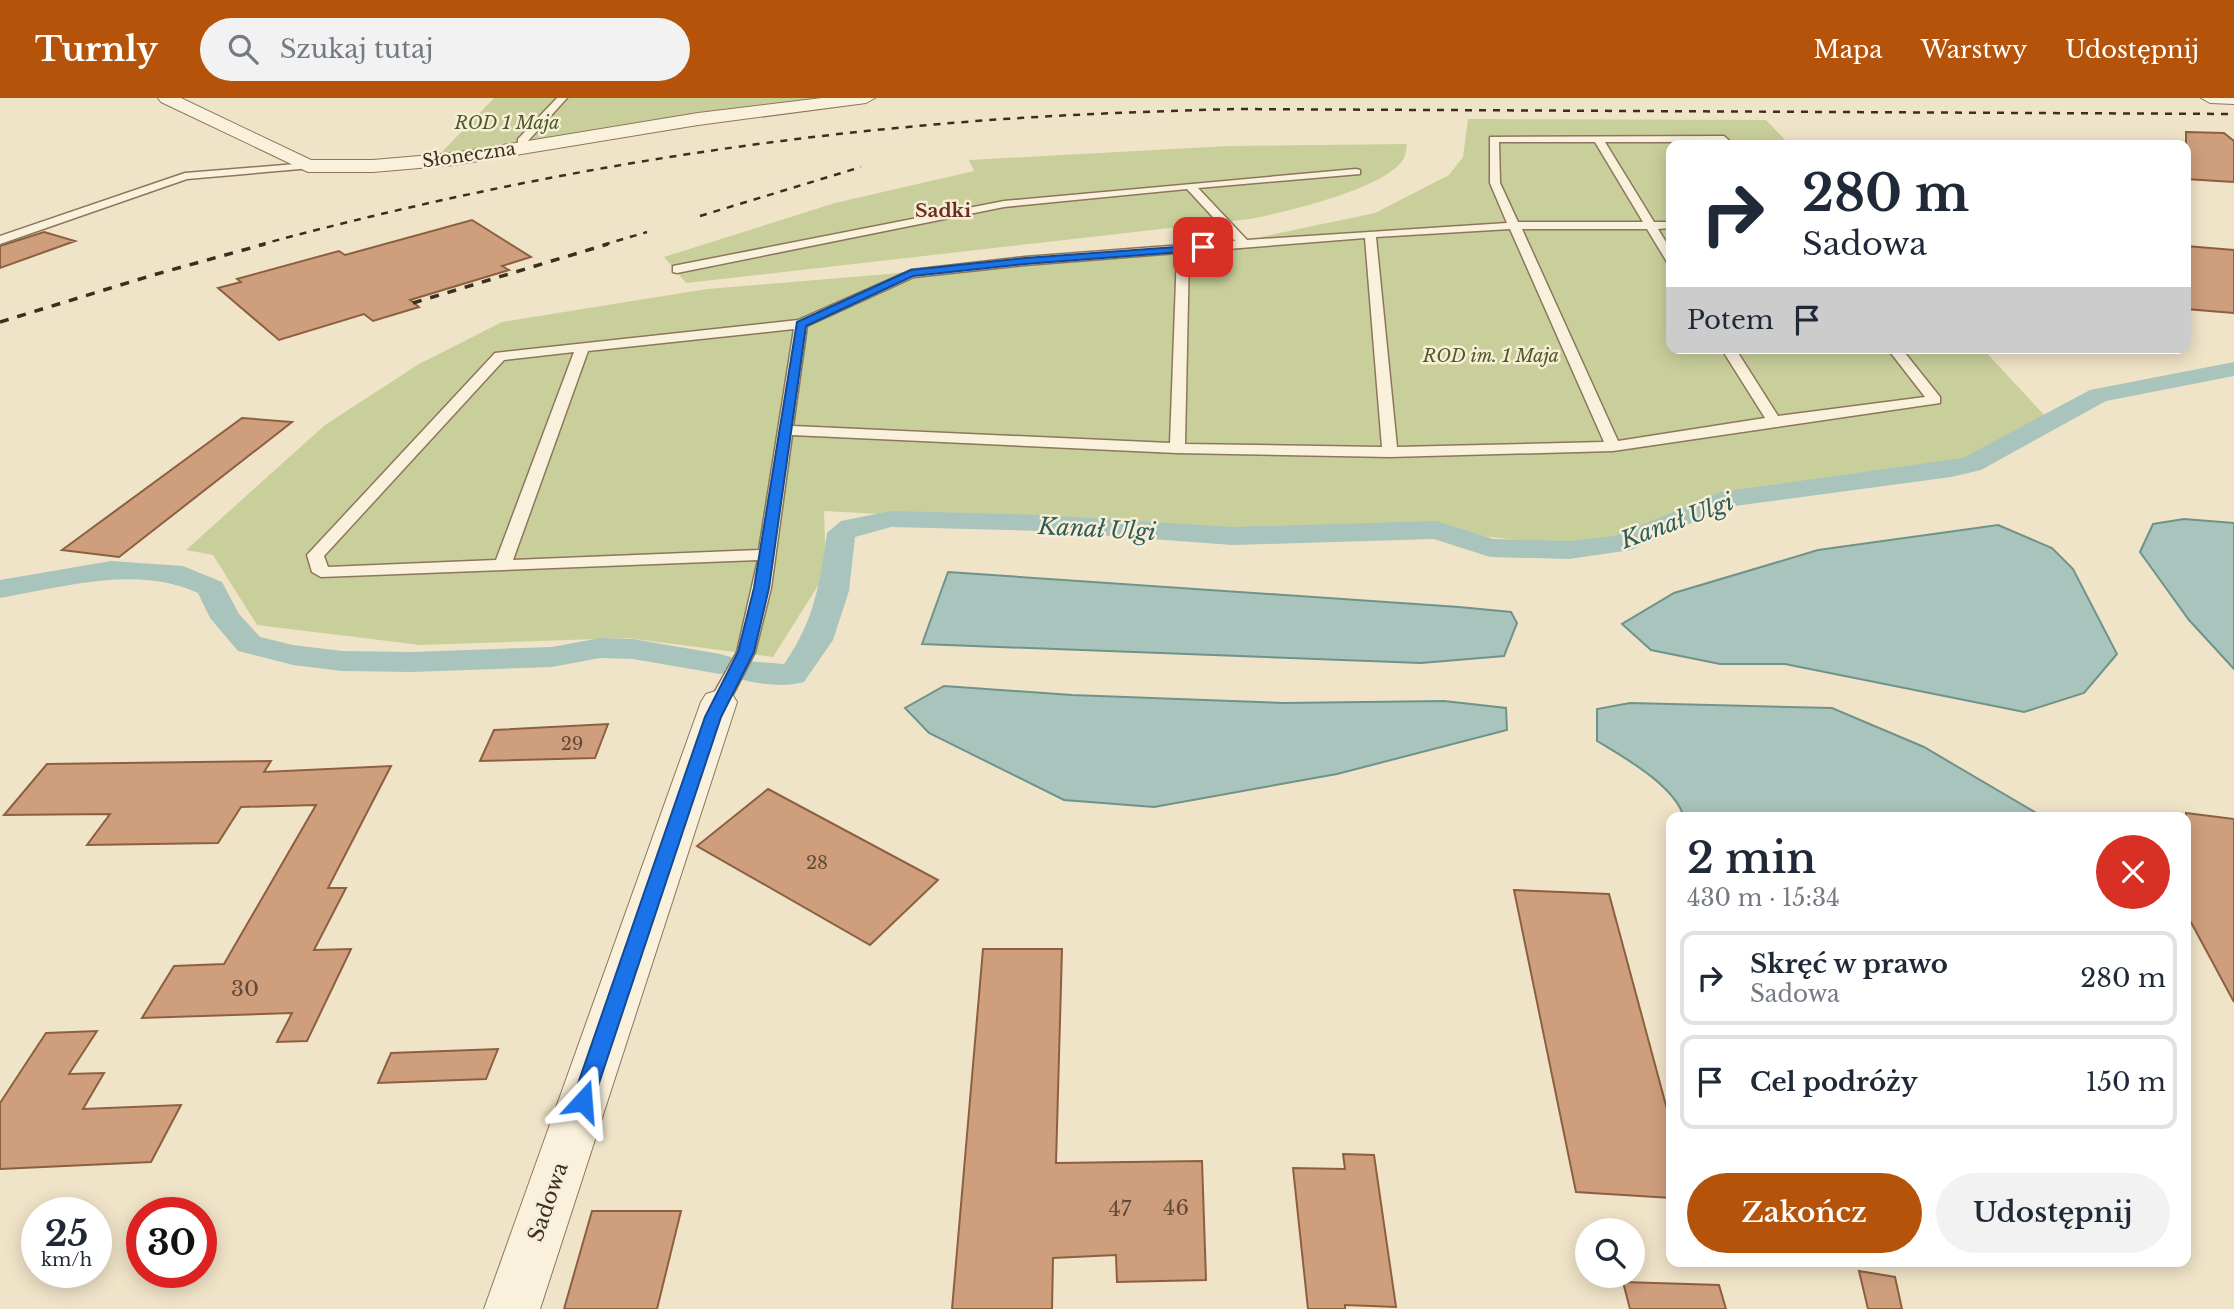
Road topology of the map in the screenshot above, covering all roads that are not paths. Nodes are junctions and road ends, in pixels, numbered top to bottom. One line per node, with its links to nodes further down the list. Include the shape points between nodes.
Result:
1 (167, 98): 9 (street, Słoneczna)
2 (562, 98): 8 (lane, via 522,141)
3 (866, 98): 8 (street, Słoneczna)
4 (2210, 98): 5 (street)
5 (2234, 99)
6 (1598, 139): 7 (lane); 12 (lane); 14 (lane, via 1494,139 1495,183)
7 (1725, 140)
8 (522, 148): 9 (street, Słoneczna, via 373,166)
9 (307, 166): 16 (lane, via 185,177)
10 (1356, 172): 11 (lane)
11 (1190, 185): 17 (lane); 20 (lane, via 1004,204)
12 (1650, 225): 13 (lane); 14 (lane); 19 (lane)
13 (1666, 225)
14 (1514, 226): 15 (lane); 27 (lane)
15 (1370, 234): 17 (lane); 29 (lane)
16 (0, 240)
17 (1244, 244): 18 (lane)
18 (1183, 249): 21 (lane, via 911,274); 28 (lane)
19 (1666, 251)
20 (677, 269)
21 (801, 324): 22 (lane); 26 (lane, Sadowa)
22 (583, 347): 31 (lane); 31 (lane, via 500,356 315,555 321,572)
23 (1732, 354): 25 (lane)
24 (1899, 354): 25 (lane, via 1935,400)
25 (1774, 421): 27 (lane)
26 (785, 429): 28 (lane); 30 (lane, Sadowa)
27 (1614, 446): 29 (lane)
28 (1177, 449): 29 (lane)
29 (1390, 452)
30 (766, 555): 31 (lane); 32 (lane, Sadowa, via 746,652)
31 (503, 565)
32 (719, 702): 33 (street, Sadowa)
33 (512, 1309)

